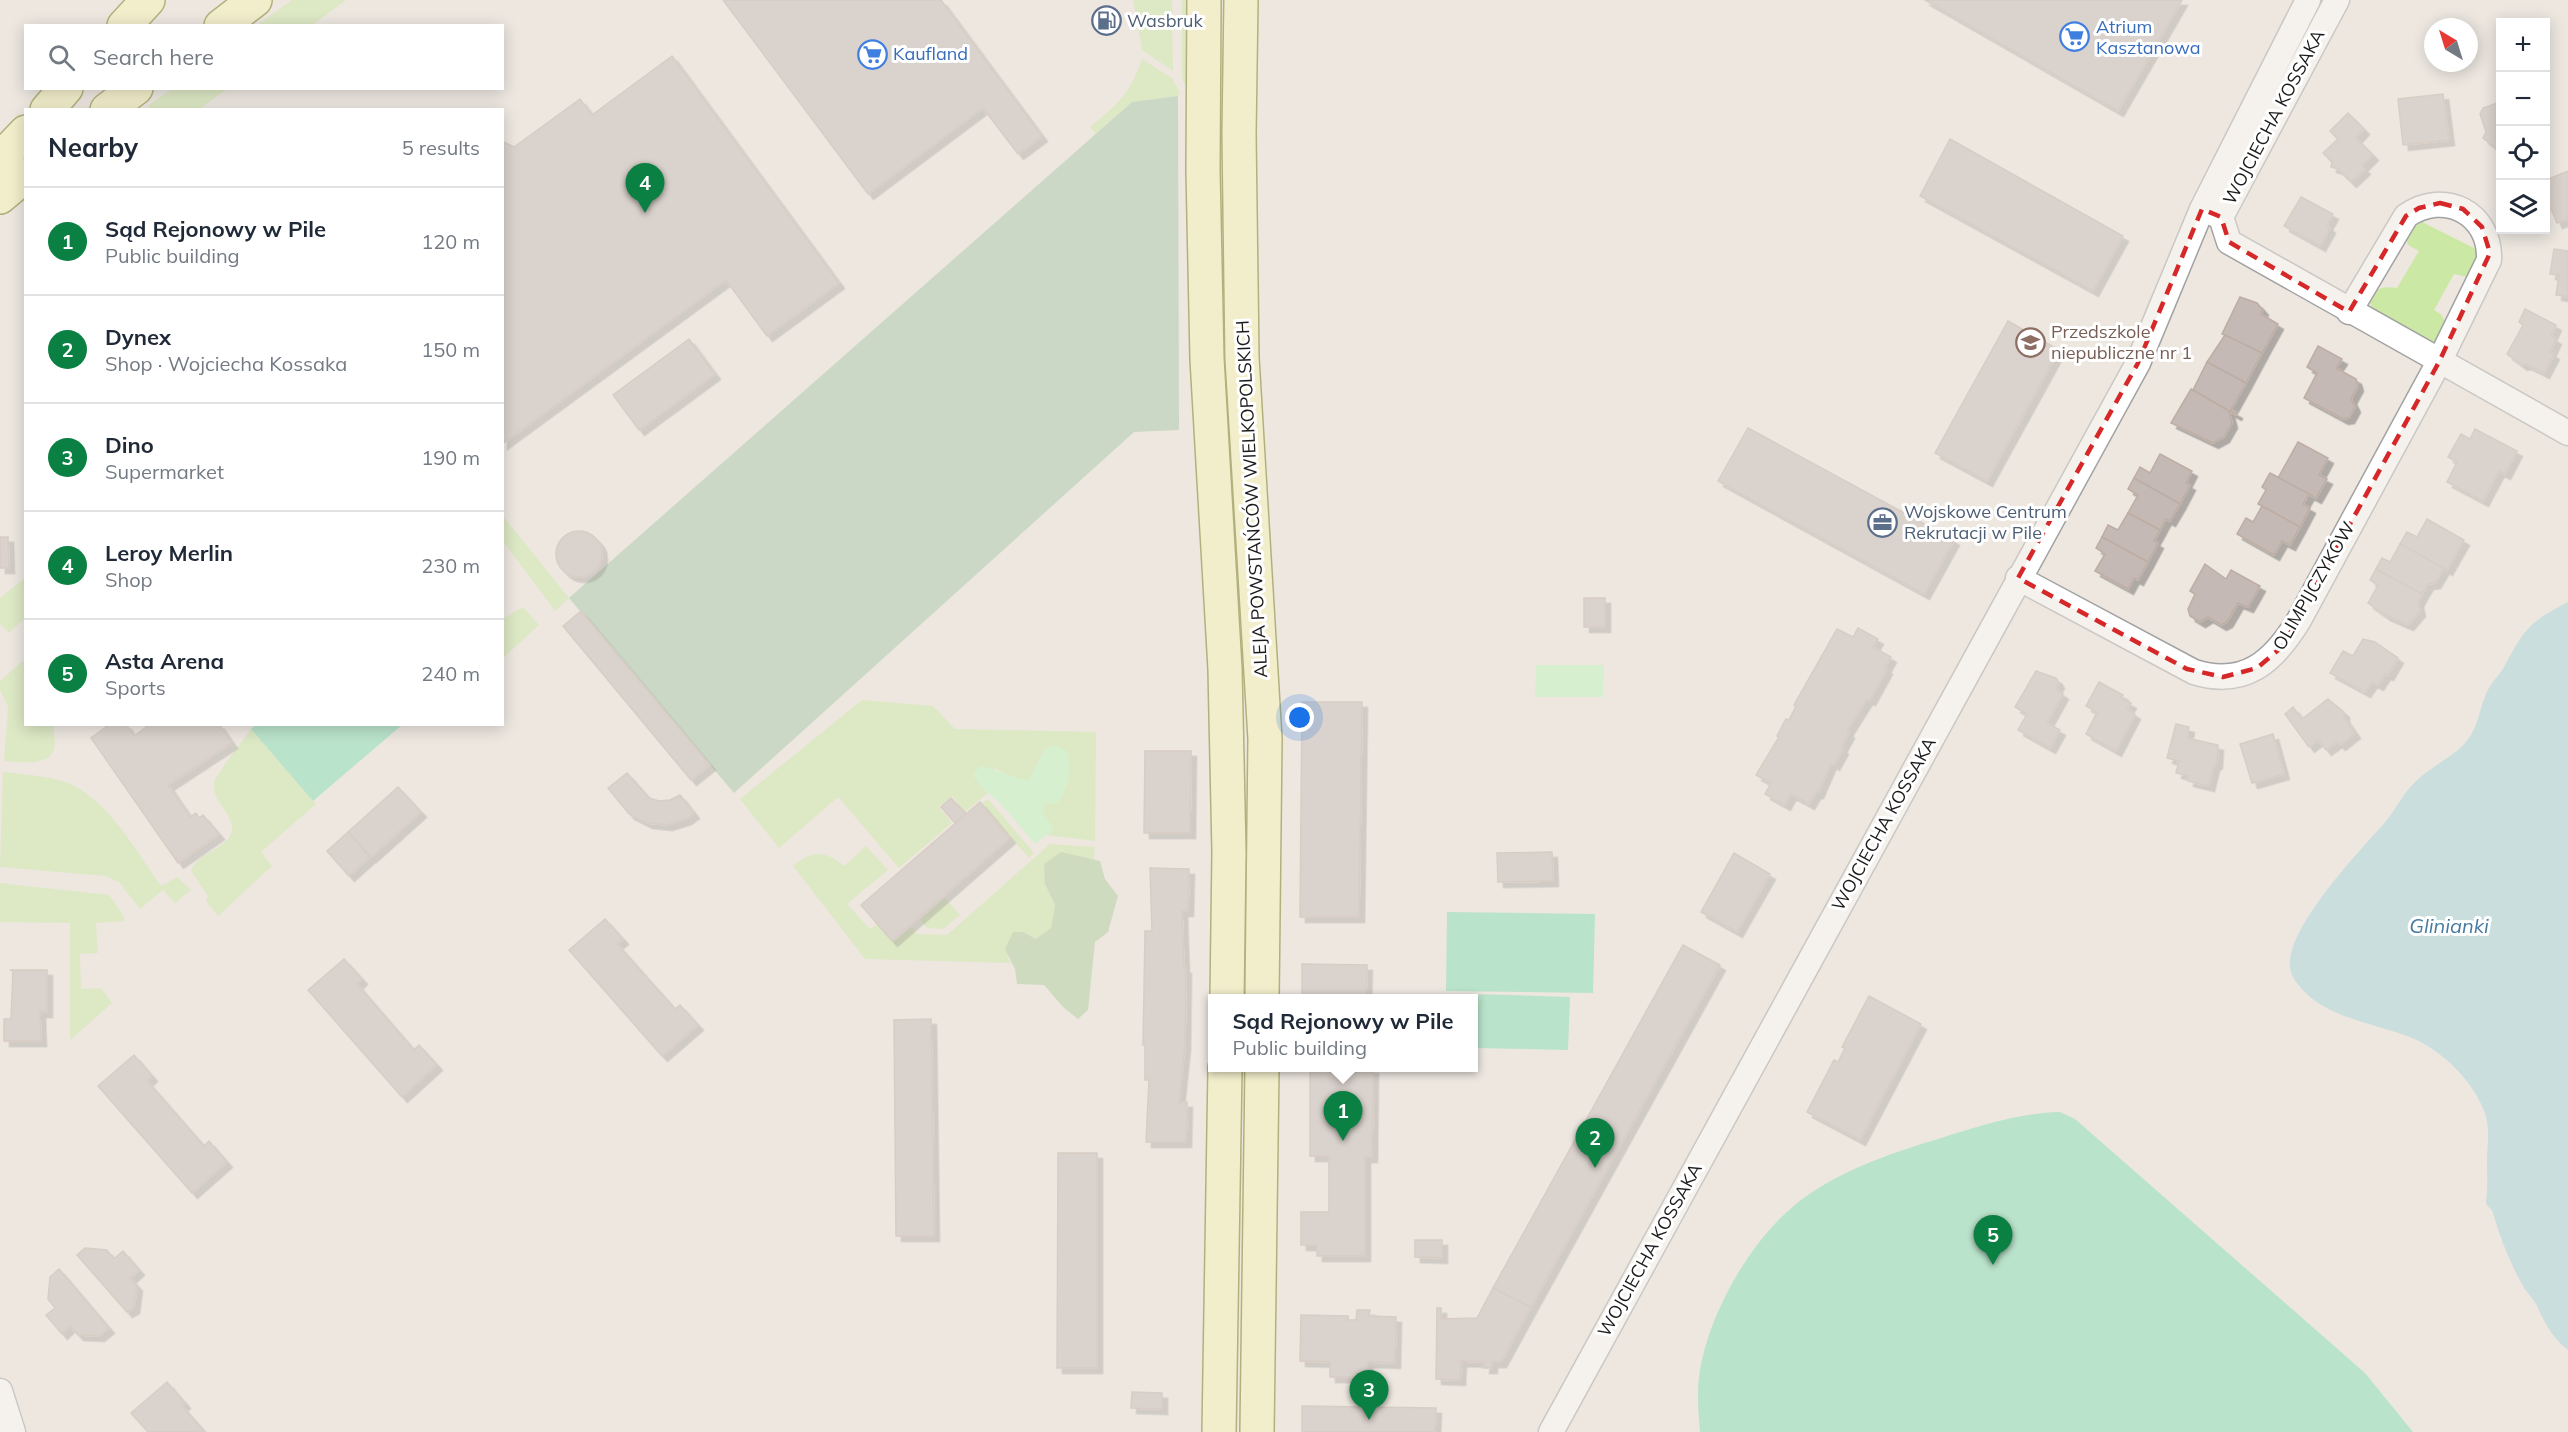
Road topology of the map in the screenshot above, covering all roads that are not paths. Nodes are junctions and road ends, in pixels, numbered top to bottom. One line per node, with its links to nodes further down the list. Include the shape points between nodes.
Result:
1 (148, 0): 7 (main road)
2 (255, 0): 8 (main road)
3 (1204, 0): 20 (main road, ALEJA POWSTAŃCÓW WIELKOPOLSKICH, via 1207,359 1226,681)
4 (1241, 0): 21 (main road, ALEJA POWSTAŃCÓW WIELKOPOLSKICH, via 1242,358 1265,739)
5 (2308, 0): 15 (street, WOJCIECHA KOSSAKA)
6 (2337, 0): 15 (street, WOJCIECHA KOSSAKA)
7 (126, 24)
8 (224, 24)
9 (64, 90): 11 (main road)
10 (133, 90): 12 (main road)
11 (48, 108)
12 (110, 108)
13 (12, 154): 14 (main road)
14 (0, 197)
15 (2212, 213): 16 (street, via 2229,242); 19 (street, WOJCIECHA KOSSAKA, via 2138,363)
16 (2349, 312): 17 (street); 17 (street, OLIMPIJCZYKÓW, via 2406,216 2431,204 2463,209 2485,232 2489,260)
17 (2439, 362): 18 (street); 19 (street, OLIMPIJCZYKÓW, via 2294,629 2279,651 2257,668 2223,677 2194,672)
18 (2568, 433)
19 (2018, 578): 28 (street, WOJCIECHA KOSSAKA)
20 (1227, 994)
21 (1262, 994)
22 (1226, 1072): 26 (main road)
23 (1262, 1072): 27 (main road)
24 (0, 1391): 25 (street)
25 (14, 1432)
26 (1219, 1432)
27 (1257, 1432)
28 (1551, 1432)

